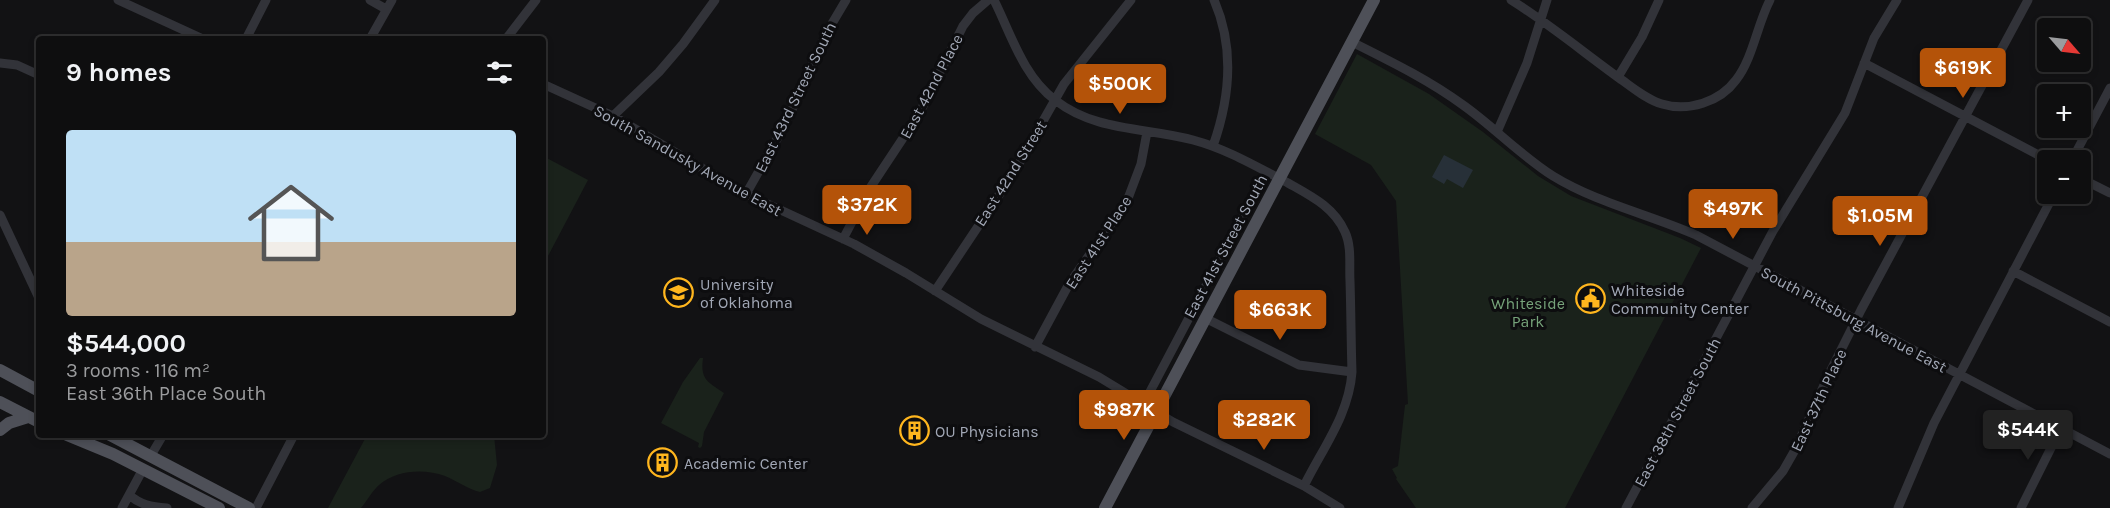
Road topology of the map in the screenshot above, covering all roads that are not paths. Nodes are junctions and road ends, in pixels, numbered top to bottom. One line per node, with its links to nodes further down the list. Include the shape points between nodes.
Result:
1 (118, 0): 19 (street)
2 (266, 0): 23 (street)
3 (370, 0): 20 (street)
4 (392, 0): 20 (street)
5 (536, 0): 25 (street)
6 (715, 0): 34 (street, via 665,65)
7 (846, 0): 45 (street, East 43rd Street South, via 827,32 786,123)
8 (988, 0): 48 (street, East 42nd Place, via 963,26 919,114 870,188)
9 (994, 0): 33 (street, via 1024,63)
10 (1131, 0): 33 (street, East 42nd Street)
11 (1214, 0): 38 (street, via 1228,52 1228,71 1223,117)
12 (1374, 0): 26 (main road, East 41st Street South)
13 (1511, 0): 21 (street)
14 (1547, 0): 21 (street)
15 (1659, 0): 30 (street)
16 (1770, 0): 30 (street, via 1744,66 1735,82 1717,97 1686,106 1662,104)
17 (1897, 0): 28 (street, East 38th Street South)
18 (2028, 0): 35 (street, East 37th Place)
19 (138, 4): 22 (street)
20 (386, 9): 24 (street)
21 (1540, 21): 30 (street); 37 (street, via 1517,89)
22 (197, 36)
23 (248, 36)
24 (372, 36)
25 (508, 36)
26 (1352, 42): 37 (street, South Pittsburg Avenue East, via 1437,87); 42 (main road, East 41st Street South)
27 (0, 63): 29 (street)
28 (1864, 63): 35 (street); 49 (street, East 38th Street South, via 1845,113)
29 (36, 74)
30 (1618, 77)
31 (546, 85): 34 (street, South Sandusky Avenue East)
32 (2110, 88): 39 (street)
33 (1054, 100): 36 (street, via 1094,122); 51 (street, East 42nd Street, via 1009,181)
34 (613, 116): 45 (street, South Sandusky Avenue East)
35 (1965, 116): 40 (street); 54 (street, East 37th Place)
36 (1147, 132): 38 (street); 56 (street, East 41st Place, via 1141,164 1127,201 1069,284)
37 (1497, 132): 49 (street, South Pittsburg Avenue East, via 1545,170 1577,189 1674,226)
38 (1213, 147): 41 (street)
39 (2077, 150)
40 (2037, 154)
41 (1266, 172): 42 (street); 62 (street, East 41st Street South)
42 (1280, 179): 53 (main road, East 41st Street South); 58 (street, via 1333,211 1345,232 1349,249)
43 (2091, 184): 44 (street)
44 (2110, 193)
45 (746, 194): 48 (street, South Sandusky Avenue East)
46 (2050, 204): 50 (street)
47 (0, 215): 52 (street)
48 (843, 239): 51 (street, South Sandusky Avenue East)
49 (1754, 267): 54 (street, South Pittsburg Avenue East); 83 (street, East 38th Street South)
50 (2013, 271): 55 (street); 59 (street)
51 (935, 291): 56 (street, South Sandusky Avenue East)
52 (36, 292)
53 (1205, 318): 58 (street, via 1299,365); 63 (main road, East 41st Street South)
54 (1856, 320): 59 (street, South Pittsburg Avenue East); 84 (street, East 37th Place, via 1795,450)
55 (2110, 322)
56 (1035, 347): 62 (street, South Sandusky Avenue East)
57 (0, 370): 60 (main road)
58 (1352, 372): 74 (street, via 1342,414)
59 (1958, 374): 65 (street, South Pittsburg Avenue East); 85 (street)
60 (36, 389)
61 (0, 402): 64 (main road)
62 (1144, 403): 63 (street, South Sandusky Avenue East)
63 (1156, 411): 74 (street, South Sandusky Avenue East); 76 (main road, East 41st Street South)
64 (34, 419): 66 (main road, via 9,423)
65 (2061, 428): 71 (street, South Pittsburg Avenue East); 86 (street)
66 (0, 430)
67 (74, 438): 73 (main road)
68 (115, 438): 72 (main road)
69 (161, 438): 72 (street)
70 (292, 438): 81 (street)
71 (2110, 454)
72 (150, 457): 73 (main road); 80 (main road)
73 (143, 469): 75 (street); 79 (main road)
74 (1304, 486): 82 (street, South Sandusky Avenue East)
75 (129, 495): 77 (street); 78 (street, via 147,506)
76 (1109, 507)
77 (122, 508)
78 (167, 508)
79 (219, 508)
80 (249, 508)
81 (256, 508)
82 (1340, 508)
83 (1626, 508)
84 (1752, 508)
85 (1898, 508)
86 (2021, 508)

